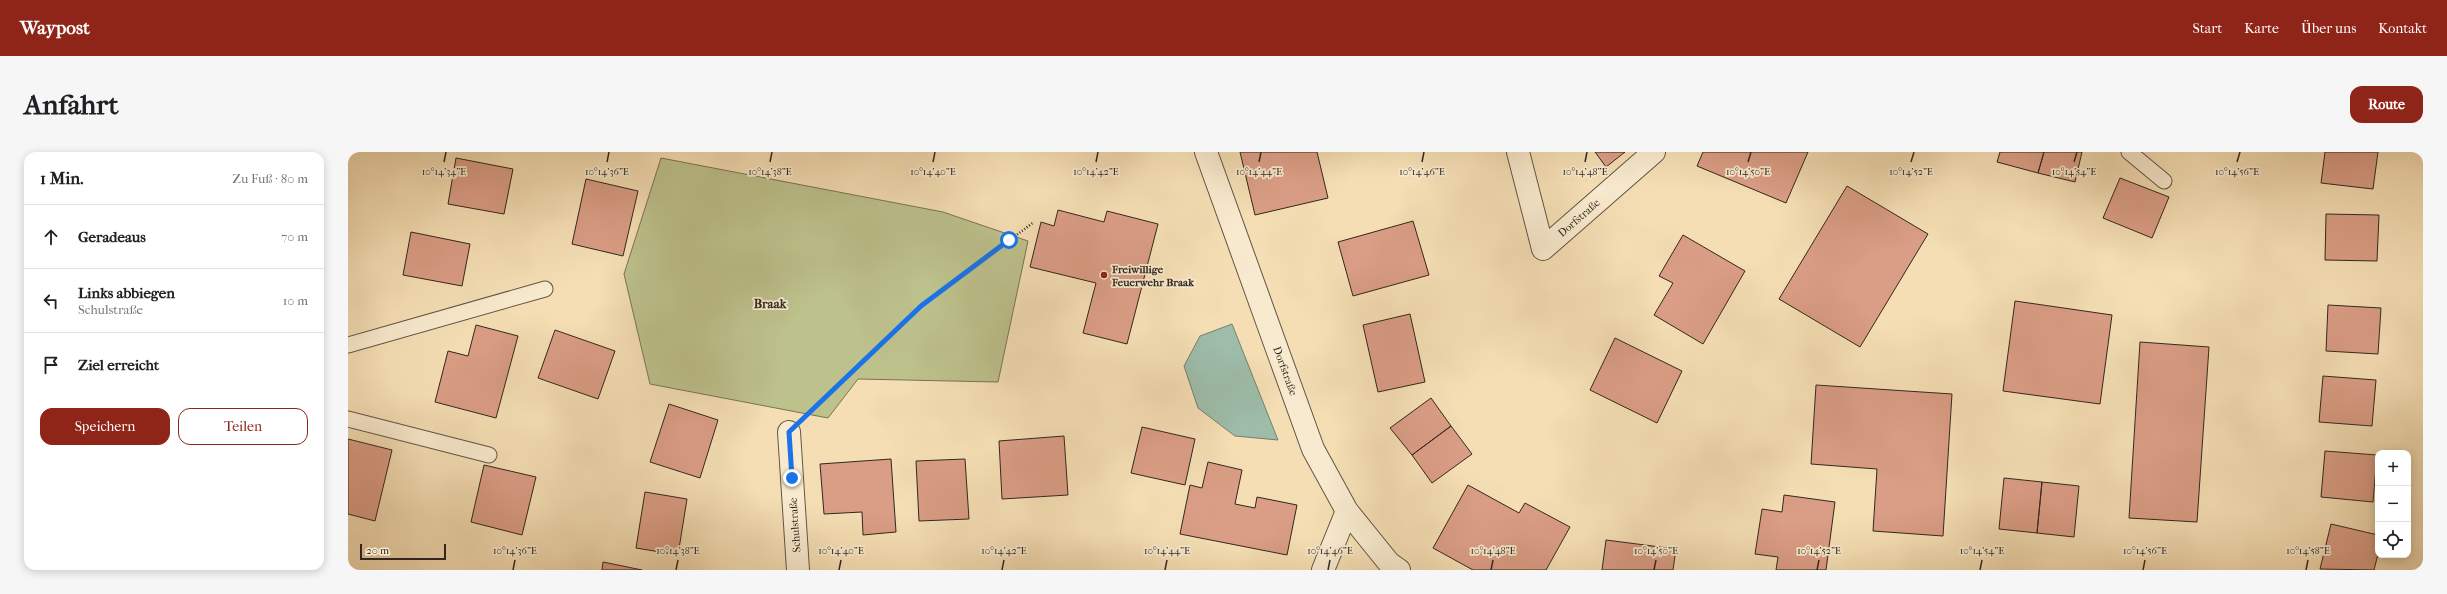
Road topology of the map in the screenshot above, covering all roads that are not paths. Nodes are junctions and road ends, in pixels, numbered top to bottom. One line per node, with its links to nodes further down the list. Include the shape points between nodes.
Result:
1 (1206, 152): 11 (street, Dorfstraße, via 1313,449)
2 (1518, 152): 3 (street, Dorfstraße, via 1543,249)
3 (1654, 152)
4 (2129, 152): 5 (lane)
5 (2164, 181)
6 (545, 289): 7 (lane)
7 (348, 345)
8 (348, 419): 10 (lane)
9 (789, 432): 12 (street, Schulstraße)
10 (489, 455)
11 (1346, 511): 13 (street); 14 (street, Dorfstraße, via 1390,563)
12 (798, 570)
13 (1323, 570)
14 (1399, 570)

